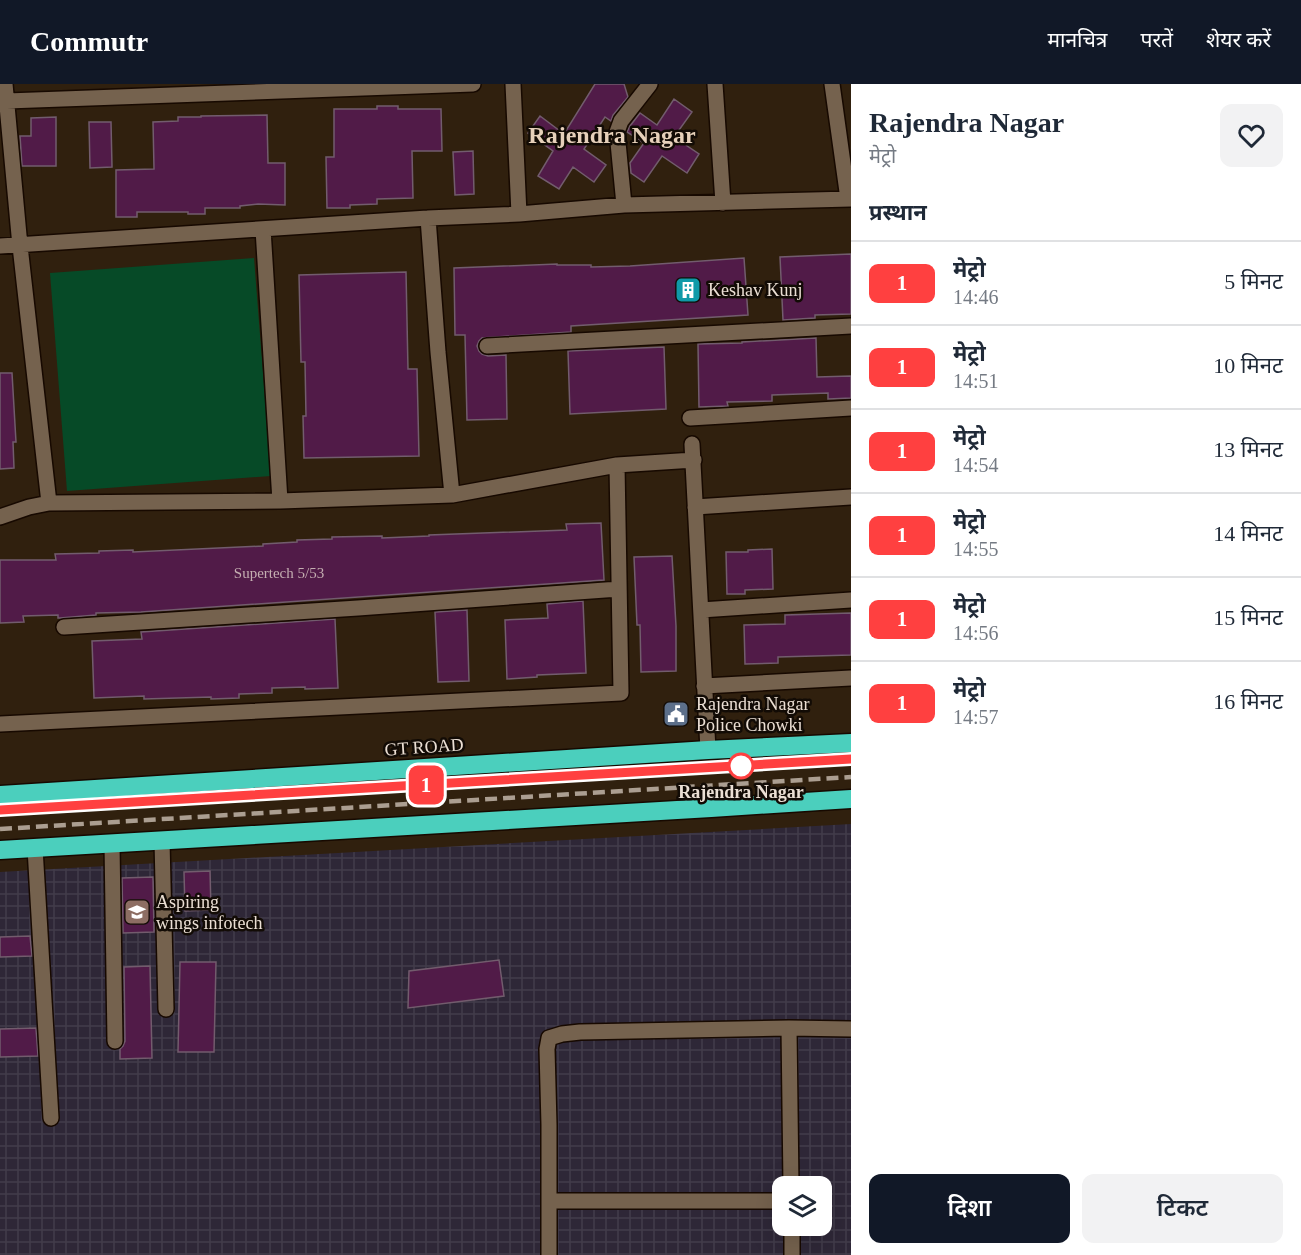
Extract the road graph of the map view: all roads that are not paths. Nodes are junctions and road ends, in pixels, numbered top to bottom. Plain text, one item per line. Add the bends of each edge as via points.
1 (5, 84) edge
2 (472, 84) edge
3 (513, 84) edge
4 (650, 84) edge
5 (715, 84) edge
6 (832, 84) edge
7 (6, 101) junction
8 (849, 199) edge
9 (723, 203) junction
10 (624, 204) junction
11 (519, 214) junction
12 (428, 218) junction
13 (263, 229) junction
14 (0, 246) edge
15 (20, 246) junction
16 (851, 326) edge
17 (487, 346) dead end
18 (851, 408) edge
19 (690, 418) dead end
20 (617, 465) junction
21 (452, 495) junction
22 (851, 497) edge
23 (280, 501) junction
24 (49, 503) junction
25 (695, 507) junction
26 (0, 517) edge
27 (619, 589) junction
28 (851, 600) edge
29 (701, 610) junction
30 (64, 627) dead end
31 (851, 678) edge
32 (704, 687) junction
33 (0, 724) edge
34 (851, 743) edge
35 (708, 750) junction
36 (0, 795) edge
37 (851, 799) edge
38 (162, 841) junction
39 (112, 844) junction
40 (35, 848) junction
41 (0, 850) edge
42 (166, 1009) dead end
43 (789, 1028) junction
44 (851, 1029) edge
45 (115, 1041) dead end
46 (51, 1118) dead end
47 (791, 1176) edge
48 (549, 1201) junction
49 (772, 1201) edge
50 (792, 1236) edge
51 (549, 1255) edge
52 (792, 1255) edge

1 - 7 street
2 - 7 street
3 - 11 street
4 - 10 street via 617,132
5 - 9 street
6 - 8 street
7 - 15 street
8 - 9 street
9 - 10 street
10 - 11 street
11 - 12 street
12 - 13 street
12 - 21 street
13 - 15 street
13 - 23 street
14 - 15 street
15 - 24 street
16 - 17 street
18 - 19 street
20 - 21 street
20 - 25 street via 693,452
20 - 27 street
21 - 23 street
22 - 25 street
23 - 24 street
24 - 26 street
25 - 29 street
27 - 30 street
27 - 33 street via 621,693
28 - 29 street
29 - 32 street
31 - 32 street
32 - 35 street
34 - 35 highway, GT ROAD
35 - 36 highway, GT ROAD
37 - 38 highway
38 - 39 highway
38 - 42 street
39 - 40 highway
39 - 45 street
40 - 41 highway
40 - 46 street
43 - 44 street
43 - 47 street
43 - 48 street via 580,1032 549,1038
48 - 49 street
48 - 51 street
50 - 52 street

